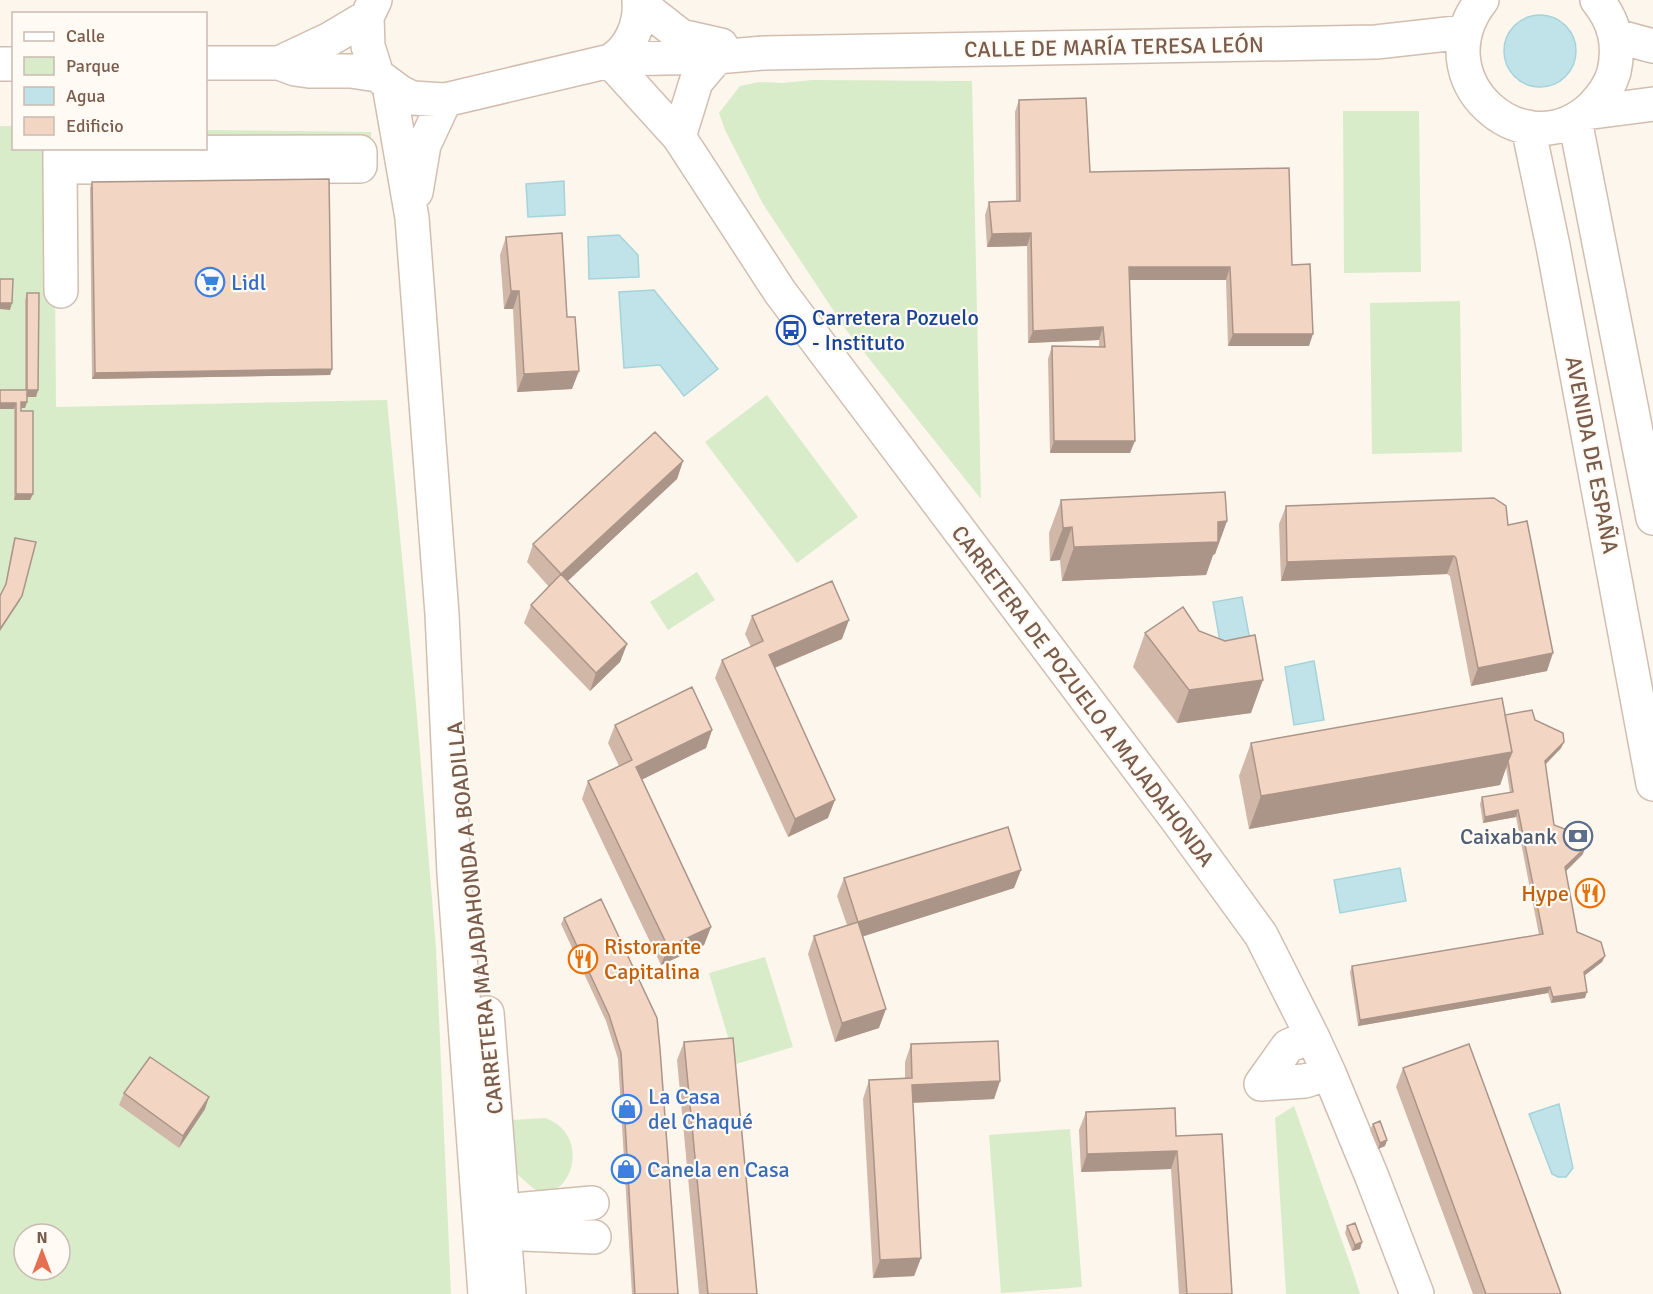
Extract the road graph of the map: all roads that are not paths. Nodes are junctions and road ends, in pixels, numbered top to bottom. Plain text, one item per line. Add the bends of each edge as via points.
1 (1482, 0) edge
2 (1597, 0) edge
3 (639, 2) edge
4 (371, 8) edge
5 (1465, 32) junction
6 (1616, 36) junction
7 (1653, 46) edge
8 (764, 53) junction
9 (717, 57) junction
10 (613, 60) junction
11 (207, 63) edge
12 (279, 63) junction
13 (383, 80) junction
14 (445, 100) junction
15 (1653, 104) edge
16 (1580, 116) junction
17 (1528, 127) junction
18 (679, 137) junction
19 (62, 155) edge
20 (412, 218) junction
21 (61, 291) dead end
22 (1653, 518) edge
23 (442, 614) junction
24 (1653, 784) edge
25 (454, 874) junction
26 (1312, 1036) junction
27 (1329, 1073) junction
28 (592, 1203) dead end
29 (505, 1222) junction
30 (594, 1238) dead end
31 (485, 1294) edge
32 (495, 1294) edge
33 (509, 1294) edge
34 (1417, 1294) edge

1 - 5 street
2 - 6 street via 1608,13
3 - 8 street, CALLE DE MARÍA TERESA LEÓN via 681,36
3 - 10 street via 629,45
4 - 12 street via 330,39
4 - 13 street via 368,46
5 - 8 street, CALLE DE MARÍA TERESA LEÓN via 1376,42
5 - 17 street via 1462,53 1475,93 1489,109
6 - 7 street
6 - 16 street via 1617,58 1612,79 1601,98
8 - 9 street, CALLE DE MARÍA TERESA LEÓN
9 - 10 street, CALLE DE MARÍA TERESA LEÓN
9 - 18 street via 696,82
10 - 14 street
10 - 18 street, CARRETERA DE POZUELO A MAJADAHONDA
11 - 12 street
12 - 13 street via 309,71 351,71
13 - 14 street via 412,98
13 - 20 street, CARRETERA MAJADAHONDA A BOADILLA
14 - 20 street, CARRETERA MAJADAHONDA A BOADILLA via 424,145
15 - 16 street
16 - 17 street via 1553,127
16 - 22 street
17 - 24 street, AVENIDA DE ESPAÑA
18 - 26 street, CARRETERA DE POZUELO A MAJADAHONDA via 780,292 1261,935
19 - 19 street via 360,166 360,152
19 - 21 street
20 - 23 street, CARRETERA MAJADAHONDA A BOADILLA
23 - 25 street, CARRETERA MAJADAHONDA A BOADILLA
23 - 29 street, CARRETERA MAJADAHONDA A BOADILLA via 479,926
25 - 29 street, CARRETERA MAJADAHONDA A BOADILLA via 470,960 489,1199
25 - 31 street, CARRETERA MAJADAHONDA A BOADILLA
26 - 27 street, CARRETERA DE POZUELO A MAJADAHONDA
26 - 27 street via 1288,1046 1262,1084 1305,1081
27 - 34 street, CARRETERA DE POZUELO A MAJADAHONDA
28 - 29 street via 515,1210
29 - 30 street via 524,1234
29 - 32 street, CARRETERA MAJADAHONDA A BOADILLA via 493,1245
29 - 33 street, CARRETERA MAJADAHONDA A BOADILLA

